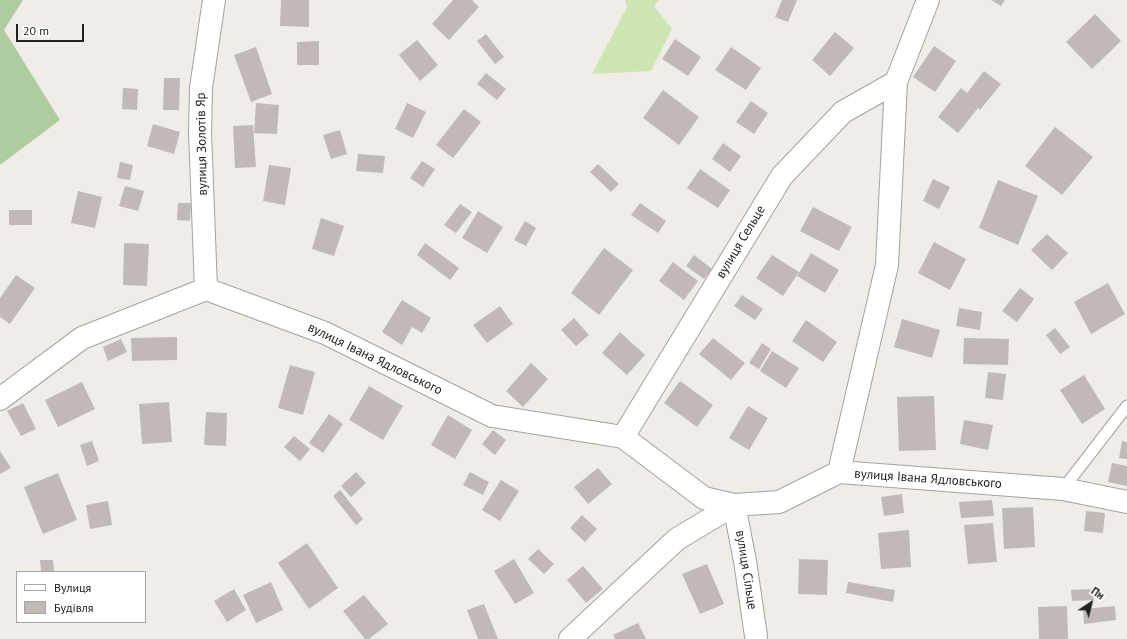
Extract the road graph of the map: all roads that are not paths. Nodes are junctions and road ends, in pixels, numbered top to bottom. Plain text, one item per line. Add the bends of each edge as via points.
1 (214, 0) edge
2 (928, 0) edge
3 (896, 82) junction
4 (206, 288) junction
5 (0, 399) edge
6 (1127, 406) edge
7 (623, 437) junction
8 (839, 472) junction
9 (1063, 489) junction
10 (1127, 502) edge
11 (734, 505) junction
12 (756, 636) dead end
13 (570, 639) edge

1 - 4 street, вулиця Золотів Яр via 201,88 200,132
2 - 3 street
3 - 7 street, вулиця Сельце via 843,112 782,176
3 - 8 street via 887,265
4 - 5 street via 82,338
4 - 7 street, вулиця Івана Ядловського via 325,333 492,416
6 - 9 lane
7 - 11 street, вулиця Івана Ядловського via 704,498
8 - 9 street, вулиця Івана Ядловського
8 - 11 street, вулиця Івана Ядловського via 778,502
9 - 10 street, вулиця Івана Ядловського
11 - 12 street, вулиця Сільце
11 - 13 street, вулиця Івана Ядловського via 677,539

